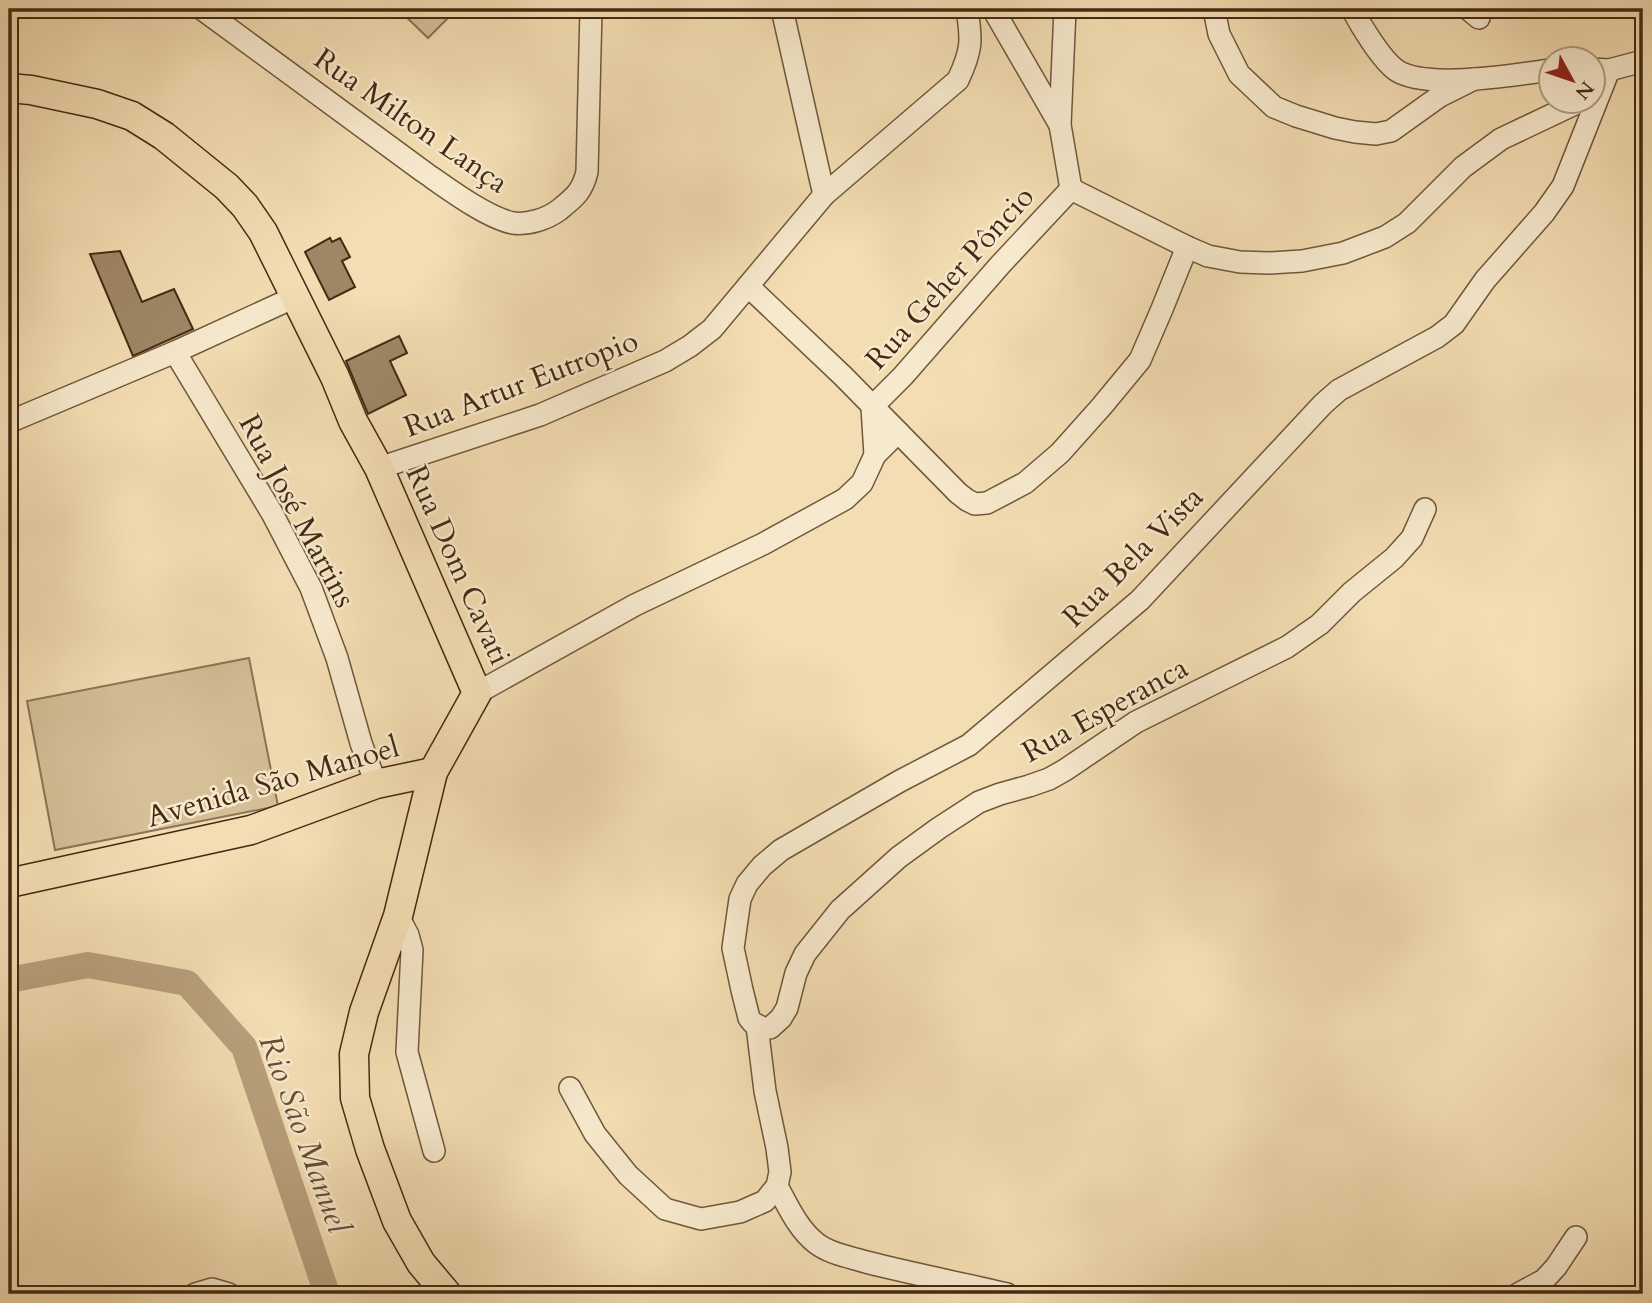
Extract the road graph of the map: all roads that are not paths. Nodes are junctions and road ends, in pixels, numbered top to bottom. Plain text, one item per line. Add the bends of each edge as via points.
1 (202, 9) edge
2 (581, 9) edge
3 (591, 9) edge
4 (782, 9) edge
5 (967, 9) edge
6 (993, 9) edge
7 (1065, 9) edge
8 (1214, 9) edge
9 (1352, 9) edge
10 (590, 33) junction
11 (1643, 61) edge
12 (1606, 69) edge
13 (1536, 72) edge
14 (1474, 79) junction
15 (9, 88) edge
16 (1549, 116) edge
17 (1589, 116) edge
18 (1060, 125) junction
19 (1071, 189) junction
20 (824, 195) junction
21 (1187, 247) junction
22 (748, 286) junction
23 (295, 297) junction
24 (175, 352) junction
25 (872, 407) junction
26 (9, 422) edge
27 (898, 432) junction
28 (875, 455) junction
29 (379, 468) junction
30 (1425, 509) dead end
31 (477, 693) junction
32 (433, 772) junction
33 (376, 784) junction
34 (9, 883) edge
35 (398, 916) junction
36 (763, 1027) junction
37 (570, 1088) dead end
38 (434, 1151) dead end
39 (777, 1186) junction
40 (1576, 1237) dead end
41 (195, 1294) edge
42 (229, 1294) edge
43 (447, 1294) edge
44 (1007, 1294) edge
45 (1518, 1294) edge

1 - 10 street, Rua Milton Lança via 424,172 470,202 516,223 534,222 555,213 583,187
2 - 10 street
3 - 10 street, Rua Milton Lança
4 - 20 street
5 - 20 street, Rua Artur Eutropio via 972,35 958,80
6 - 18 street
7 - 18 street
8 - 14 street via 1219,34 1238,74 1274,107 1335,128 1376,134 1391,131 1440,96
9 - 14 street via 1398,71 1409,77
11 - 12 street
13 - 14 street
15 - 23 main road, Rua Dom Cavati via 97,104 132,116 164,136 245,206
16 - 21 street via 1502,139 1463,167 1408,223 1343,253 1302,261 1240,262
17 - 36 street, Rua Bela Vista via 1563,187 1454,324 1339,390 1140,600 969,746 900,781 781,850 762,866 740,899 733,948 750,1018
18 - 19 street
19 - 21 street
19 - 25 street, Rua Geher Pôncio
20 - 22 street, Rua Artur Eutropio
21 - 27 street via 1140,360 1060,453 1025,483 987,503 975,504 958,493
22 - 25 street
22 - 29 street, Rua Artur Eutropio via 712,329 666,360 540,415
23 - 24 street
23 - 29 main road, Rua Dom Cavati
24 - 26 street
24 - 33 street, Rua José Martins via 272,513 311,588
25 - 27 street
25 - 28 street
27 - 28 street
28 - 31 street via 862,483 828,510 635,605
29 - 31 main road, Rua Dom Cavati
30 - 36 street, Rua Esperanca via 1412,538 1394,558 1287,647 1136,722 1049,779 979,802 899,857 840,910 805,954 781,1018 775,1025
31 - 32 main road, Rua Dom Cavati
32 - 33 main road, Avenida São Manoel
32 - 35 main road, Rua Dom Cavati
33 - 34 main road, Avenida São Manoel via 251,830
35 - 38 street via 412,950 407,1052
35 - 43 main road, Rua Dom Cavati via 354,1054 355,1098 397,1221 421,1263
36 - 39 street, Rua Bela Vista via 765,1091 778,1148
37 - 39 street via 611,1155 665,1209 701,1219 740,1212 765,1201
39 - 44 street via 791,1213 819,1246 897,1270
40 - 45 street via 1545,1280
41 - 42 street via 212,1289

